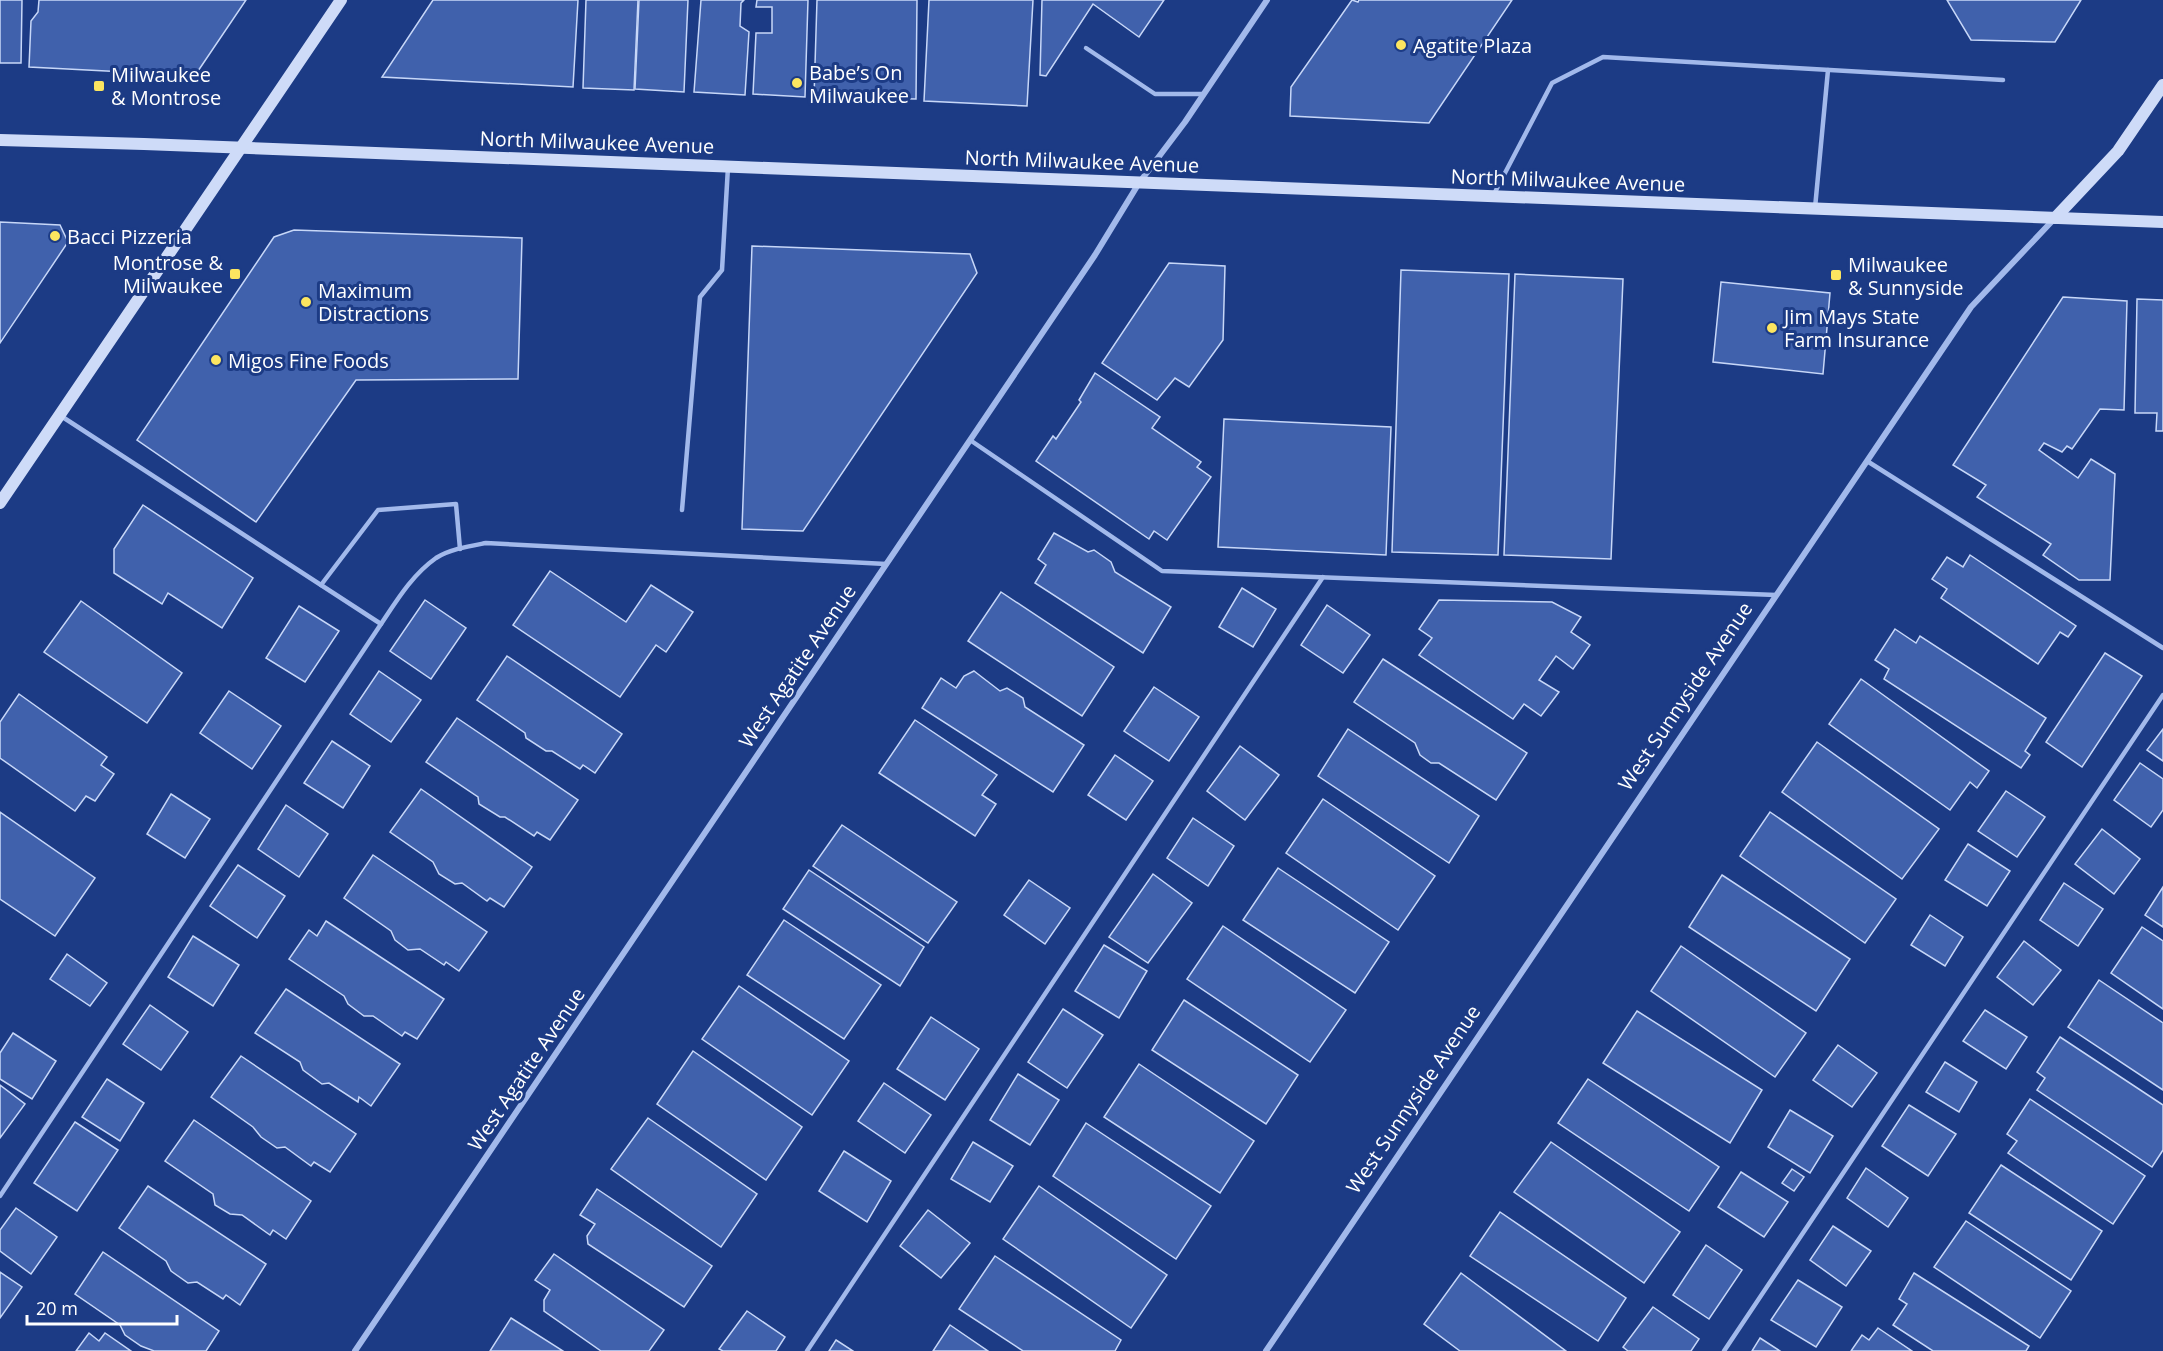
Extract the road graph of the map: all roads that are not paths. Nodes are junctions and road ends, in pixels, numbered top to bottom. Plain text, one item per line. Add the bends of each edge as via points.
1 (341, 0) edge
2 (1267, 0) edge
3 (1086, 48) dead end
4 (1828, 70) junction
5 (2003, 80) dead end
6 (2163, 85) edge
7 (1203, 94) junction
8 (0, 140) edge
9 (240, 148) junction
10 (728, 167) junction
11 (1139, 183) junction
12 (1492, 196) junction
13 (1815, 209) junction
14 (2055, 218) junction
15 (2163, 222) edge
16 (59, 415) junction
17 (970, 440) junction
18 (1867, 462) junction
19 (0, 503) edge
20 (682, 510) dead end
21 (460, 549) junction
22 (886, 564) junction
23 (1323, 577) junction
24 (321, 585) junction
25 (1776, 595) junction
26 (381, 624) junction
27 (2163, 648) edge
28 (2163, 695) edge
29 (0, 1196) edge
30 (356, 1351) edge
31 (807, 1351) edge
32 (1266, 1351) edge
33 (1724, 1351) edge

1 - 9 main road
2 - 7 street, West Agatite Avenue
3 - 7 lane via 1155,94
4 - 5 lane
4 - 12 lane via 1603,57 1552,83
4 - 13 lane
6 - 14 main road, West Sunnyside Avenue via 2118,151
7 - 11 street, West Agatite Avenue
8 - 9 main road, North Milwaukee Avenue
9 - 10 main road, North Milwaukee Avenue
9 - 16 main road
10 - 11 main road, North Milwaukee Avenue
10 - 20 lane via 722,270 700,297
11 - 12 main road, North Milwaukee Avenue
11 - 17 street, West Agatite Avenue
12 - 13 main road, North Milwaukee Avenue
13 - 14 main road, North Milwaukee Avenue
14 - 15 main road, North Milwaukee Avenue
14 - 18 street, West Sunnyside Avenue via 1971,307
16 - 19 main road
16 - 24 lane
17 - 22 street, West Agatite Avenue
17 - 23 lane via 1162,571
18 - 25 street, West Sunnyside Avenue
18 - 27 lane
21 - 22 lane via 486,543
21 - 24 lane via 456,504 378,510
21 - 26 lane via 437,557 413,577
22 - 30 street, West Agatite Avenue
23 - 25 lane
23 - 31 lane
24 - 26 lane
25 - 32 street, West Sunnyside Avenue
26 - 29 lane
28 - 33 lane

